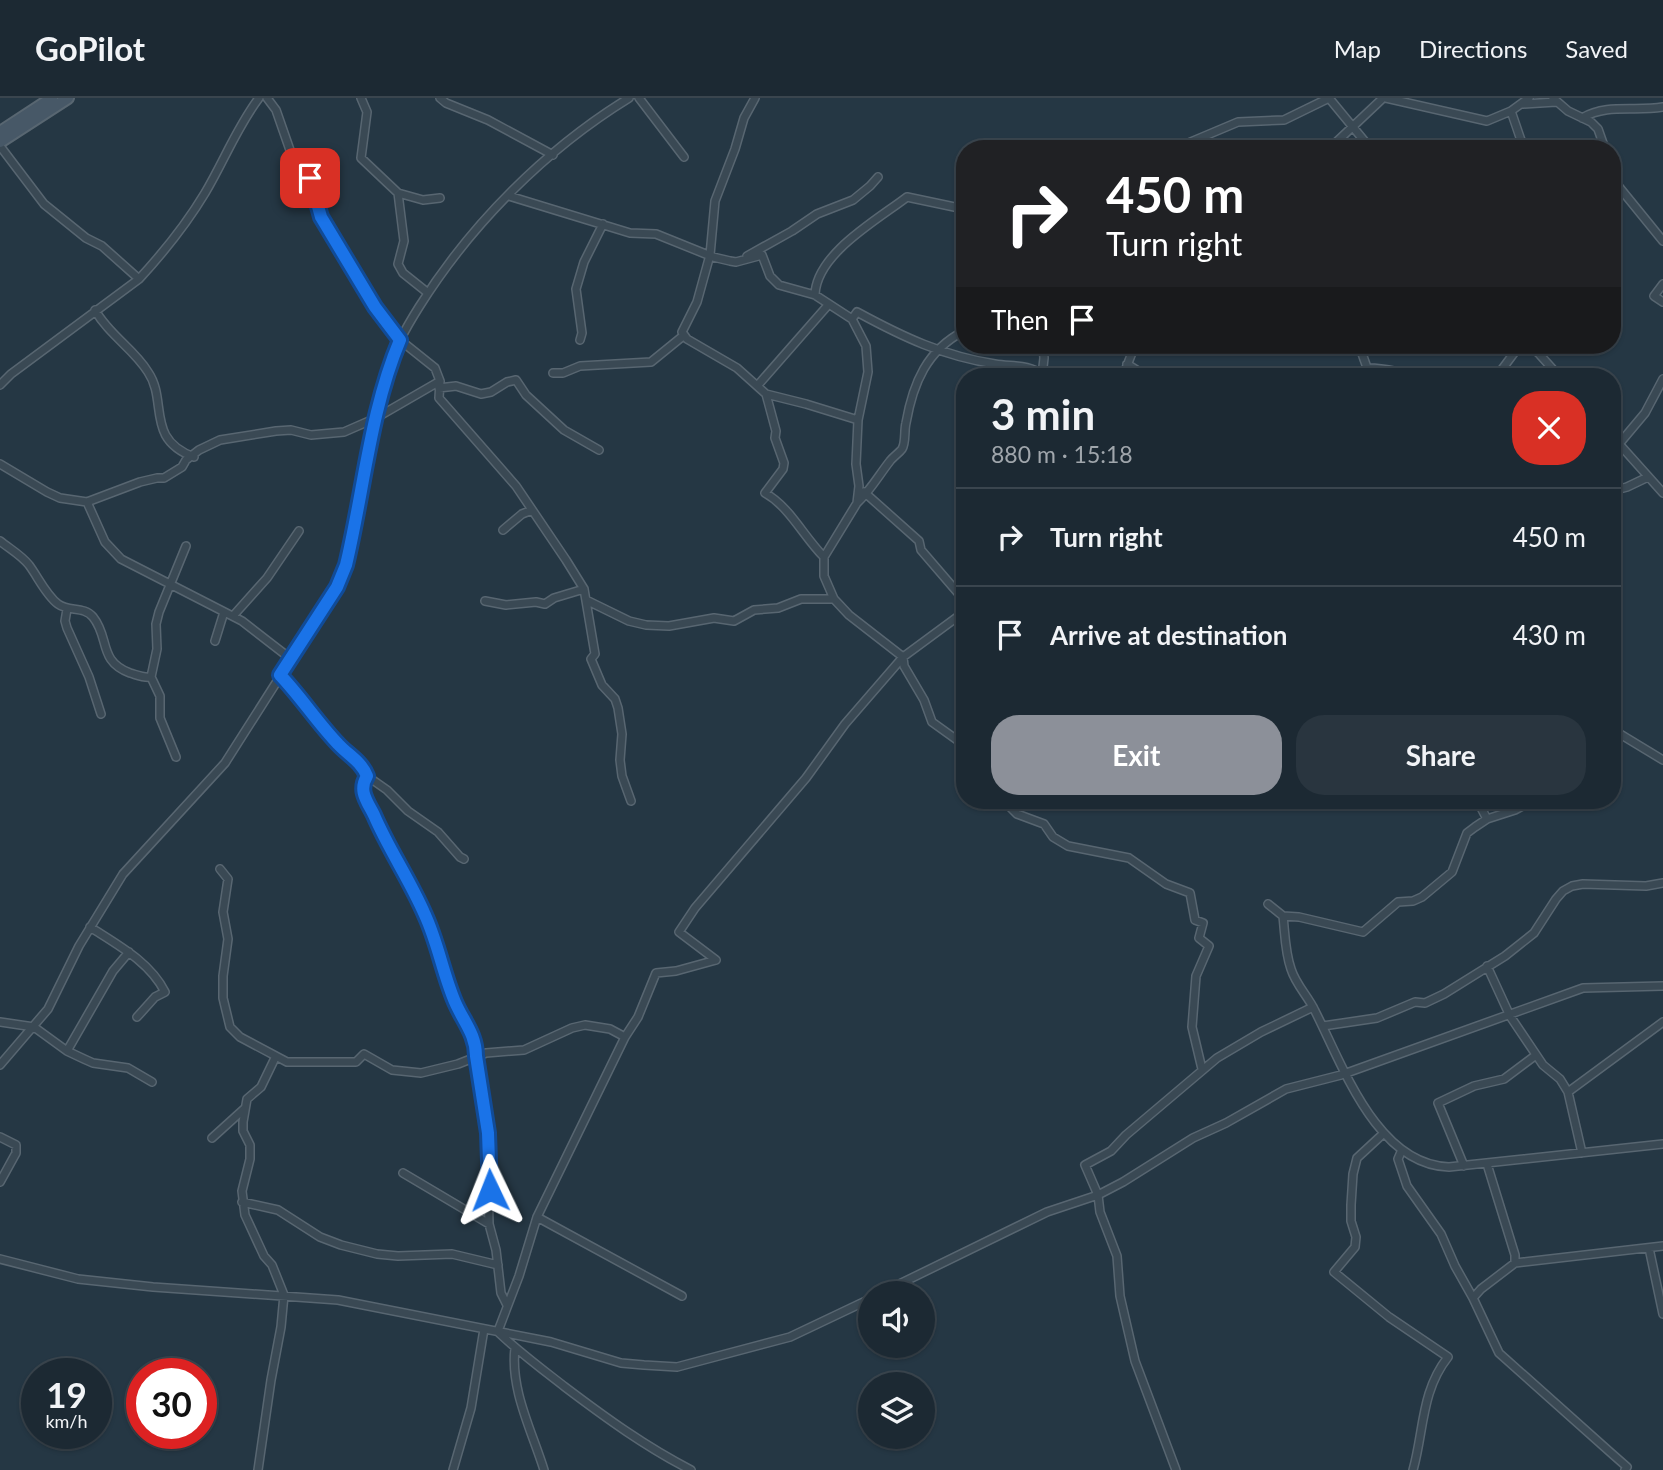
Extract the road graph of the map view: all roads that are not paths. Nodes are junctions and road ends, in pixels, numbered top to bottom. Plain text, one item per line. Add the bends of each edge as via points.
1 (52, 98) edge
2 (68, 98) edge
3 (267, 98) edge
4 (361, 98) edge
5 (440, 98) edge
6 (629, 98) edge
7 (639, 98) edge
8 (755, 98) edge
9 (1329, 98) edge
10 (1384, 98) edge
11 (1634, 98) edge
12 (256, 99) edge
13 (1555, 100) edge
14 (1526, 101) edge
15 (1637, 107) junction
16 (1663, 107) edge
17 (1511, 111) junction
18 (1582, 118) junction
19 (1352, 125) junction
20 (0, 132) edge
21 (1195, 140) edge
22 (1338, 140) edge
23 (1364, 140) edge
24 (1521, 140) edge
25 (1602, 140) edge
26 (0, 144) edge
27 (553, 155) junction
28 (684, 157) dead end
29 (878, 177) dead end
30 (1621, 189) edge
31 (398, 192) junction
32 (509, 196) junction
33 (440, 198) dead end
34 (956, 207) edge
35 (603, 224) junction
36 (1663, 241) edge
37 (710, 256) junction
38 (744, 259) junction
39 (139, 279) junction
40 (1663, 284) edge
41 (428, 293) junction
42 (815, 295) junction
43 (1663, 302) edge
44 (829, 304) junction
45 (95, 310) junction
46 (852, 319) junction
47 (956, 335) edge
48 (683, 336) junction
49 (400, 340) junction
50 (580, 340) dead end
51 (938, 351) junction
52 (1131, 354) edge
53 (1539, 354) edge
54 (1126, 364) junction
55 (1033, 368) edge
56 (1125, 368) edge
57 (1133, 368) edge
58 (1552, 368) edge
59 (553, 373) dead end
60 (11, 374) junction
61 (0, 375) edge
62 (1663, 379) edge
63 (0, 385) edge
64 (440, 385) junction
65 (758, 385) junction
66 (766, 394) junction
67 (376, 418) junction
68 (858, 420) junction
69 (1621, 442) edge
70 (1621, 446) edge
71 (599, 450) dead end
72 (194, 457) junction
73 (0, 464) edge
74 (1648, 477) junction
75 (859, 486) junction
76 (1621, 489) edge
77 (1662, 491) edge
78 (866, 495) junction
79 (87, 502) junction
80 (857, 503) junction
81 (532, 510) junction
82 (503, 530) dead end
83 (299, 531) dead end
84 (0, 541) edge
85 (186, 545) dead end
86 (824, 556) junction
87 (169, 585) junction
88 (584, 589) junction
89 (956, 591) edge
90 (834, 599) junction
91 (586, 600) junction
92 (485, 601) dead end
93 (67, 609) junction
94 (224, 612) junction
95 (233, 616) junction
96 (956, 617) edge
97 (215, 641) dead end
98 (903, 657) junction
99 (291, 659) junction
100 (280, 675) junction
101 (151, 677) junction
102 (101, 715) dead end
103 (1621, 735) edge
104 (956, 739) edge
105 (176, 757) dead end
106 (1663, 760) edge
107 (367, 776) junction
108 (631, 801) dead end
109 (1012, 809) edge
110 (1481, 809) edge
111 (1517, 809) edge
112 (1487, 819) junction
113 (464, 859) dead end
114 (220, 869) dead end
115 (1663, 883) edge
116 (1268, 904) dead end
117 (1283, 916) junction
118 (90, 927) junction
119 (129, 952) junction
120 (1487, 966) junction
121 (1663, 986) edge
122 (1313, 1007) junction
123 (1510, 1016) junction
124 (137, 1017) dead end
125 (0, 1022) edge
126 (1663, 1022) edge
127 (34, 1027) junction
128 (1323, 1027) junction
129 (625, 1037) junction
130 (67, 1051) junction
131 (1536, 1055) junction
132 (476, 1056) junction
133 (275, 1058) junction
134 (0, 1065) edge
135 (1202, 1069) junction
136 (1344, 1074) junction
137 (152, 1082) dead end
138 (1568, 1092) junction
139 (244, 1109) junction
140 (1384, 1133) junction
141 (0, 1137) edge
142 (212, 1138) dead end
143 (1663, 1144) edge
144 (1401, 1152) junction
145 (1582, 1153) junction
146 (1487, 1164) junction
147 (1464, 1166) junction
148 (403, 1173) dead end
149 (0, 1182) edge
150 (1098, 1195) junction
151 (242, 1202) junction
152 (537, 1217) junction
153 (489, 1224) junction
154 (1663, 1246) edge
155 (1649, 1248) junction
156 (0, 1259) edge
157 (1515, 1264) junction
158 (498, 1265) junction
159 (906, 1281) edge
160 (284, 1295) junction
161 (682, 1296) dead end
162 (1474, 1298) junction
163 (507, 1305) junction
164 (858, 1305) edge
165 (1663, 1314) edge
166 (484, 1329) junction
167 (498, 1331) junction
168 (515, 1348) junction
169 (541, 1468) edge
170 (258, 1470) edge
171 (453, 1470) edge
172 (691, 1470) edge
173 (1176, 1470) edge
174 (1413, 1470) edge
175 (1625, 1470) edge

1 - 20 street
2 - 26 street
3 - 49 street via 276,110 290,153 310,178 321,217
4 - 31 street via 367,112 361,158
5 - 27 street
6 - 27 street
7 - 28 street
8 - 37 street via 715,201
9 - 19 street
9 - 21 street via 1284,120 1238,122
10 - 17 street via 1487,121
10 - 19 street
11 - 15 street
12 - 39 street via 206,192
13 - 14 street
13 - 18 street
14 - 17 street
15 - 16 street
15 - 18 street via 1606,109
17 - 24 street
18 - 25 street via 1591,121
19 - 22 street
19 - 23 street
26 - 39 street via 44,204
27 - 32 street
29 - 38 street via 853,200 814,216
30 - 36 street
31 - 33 street via 422,200
31 - 41 street via 404,241 398,264
32 - 35 street
32 - 41 street via 473,233
34 - 42 street via 907,197 825,264
35 - 37 street via 630,233 656,234
35 - 50 street via 576,289
37 - 38 street via 736,262
37 - 48 street
38 - 42 street via 762,255 779,285
39 - 45 street
40 - 43 street via 1654,296
41 - 49 street
42 - 44 street
44 - 46 street
44 - 65 street
45 - 60 street
45 - 72 street via 153,379 159,420 169,439 179,451
46 - 51 street via 857,312
46 - 68 street via 868,359
47 - 51 street
48 - 59 street via 651,362 580,366
48 - 65 street
49 - 64 street via 435,368
49 - 67 street
51 - 55 street
51 - 78 street via 911,393 903,448
52 - 54 street
53 - 58 street
54 - 56 street
54 - 57 street
60 - 61 street
60 - 63 street
62 - 69 street via 1646,413
64 - 67 street
64 - 71 street via 481,394 516,380 564,430
64 - 81 street via 439,398
65 - 66 street
66 - 68 street
66 - 86 street via 784,463 765,493 786,509
67 - 72 street via 328,435 276,430 220,440
67 - 99 street via 346,565
68 - 75 street
70 - 74 street
72 - 79 street via 164,478
73 - 79 street via 60,498
74 - 76 street
74 - 77 street
75 - 78 street
75 - 80 street
78 - 80 street
78 - 89 street via 919,541 921,550
79 - 87 street via 115,554
80 - 86 street
81 - 82 street
81 - 88 street
83 - 95 street via 267,578
84 - 93 street via 20,555 58,604
85 - 87 street
86 - 90 street via 824,576
87 - 94 street
87 - 101 street via 156,624
88 - 91 street
88 - 92 street via 545,604
90 - 91 street via 801,599 778,608 754,610 734,621 714,618 669,626 629,621
90 - 98 street
91 - 108 street via 591,659 618,708 622,776
93 - 101 street via 92,615 115,666
93 - 102 street via 67,628
94 - 95 street
94 - 97 street
95 - 99 street
96 - 98 street
98 - 104 street via 932,722
98 - 129 street via 680,932 716,960 656,973
99 - 100 street
100 - 107 street
100 - 118 street via 225,763 123,874
101 - 105 street via 160,696 160,718
103 - 106 street
107 - 113 street via 438,832
107 - 132 street via 365,801 426,916 455,1002 476,1043
109 - 135 street via 1044,824 1053,837 1068,846 1129,858 1166,884 1190,893 1195,920 1203,923 1199,938 1209,946 1196,976 1192,1027
110 - 112 street
111 - 112 street
112 - 117 street via 1467,833 1452,872 1422,897 1398,902 1363,932
114 - 133 street via 228,879 223,912 228,939 223,998 230,1027
115 - 120 street via 1572,886 1556,899 1534,933
116 - 117 street
117 - 122 street via 1290,966
118 - 119 street
118 - 127 street
119 - 124 street via 156,974 165,992
119 - 130 street
120 - 123 street
120 - 128 street via 1425,1003 1415,1002 1377,1018
121 - 123 street via 1583,988
122 - 128 street
122 - 135 street via 1261,1032
123 - 131 street
123 - 136 street
125 - 127 street
126 - 138 street
127 - 130 street
127 - 134 street
128 - 136 street
129 - 132 street via 585,1025 524,1050
129 - 152 street
130 - 137 street via 93,1063 128,1068
131 - 138 street
131 - 147 street via 1504,1079 1474,1086 1438,1103
132 - 133 street via 421,1073 392,1070 364,1054 356,1062 340,1063
132 - 153 street via 488,1133
133 - 139 street
135 - 150 street via 1111,1152 1084,1165
136 - 140 street
136 - 150 street via 1286,1089
138 - 145 street
139 - 142 street
139 - 151 street via 243,1131 250,1144 250,1159
140 - 144 street
140 - 174 street via 1357,1158 1351,1205 1354,1247 1334,1272 1448,1357 1431,1385
141 - 149 street via 16,1145
143 - 145 street
144 - 147 street via 1434,1167
144 - 162 street via 1398,1159 1407,1186 1441,1234
145 - 146 street
146 - 147 street
146 - 157 street
148 - 153 street
150 - 159 street via 1047,1212
150 - 173 street via 1117,1256 1120,1296 1135,1361
151 - 158 street via 278,1210 320,1237 377,1254 452,1254
151 - 160 street
152 - 161 street
152 - 163 street
153 - 158 street
154 - 155 street
155 - 157 street
155 - 165 street
156 - 160 street via 78,1279
157 - 162 street
158 - 163 street
160 - 166 street via 338,1300
160 - 170 street
162 - 175 street via 1499,1353 1627,1467
163 - 167 street
164 - 167 street via 790,1337 677,1367 621,1363
166 - 167 street
166 - 171 street via 471,1408
167 - 168 street
168 - 169 street via 520,1405
168 - 172 street via 642,1443

